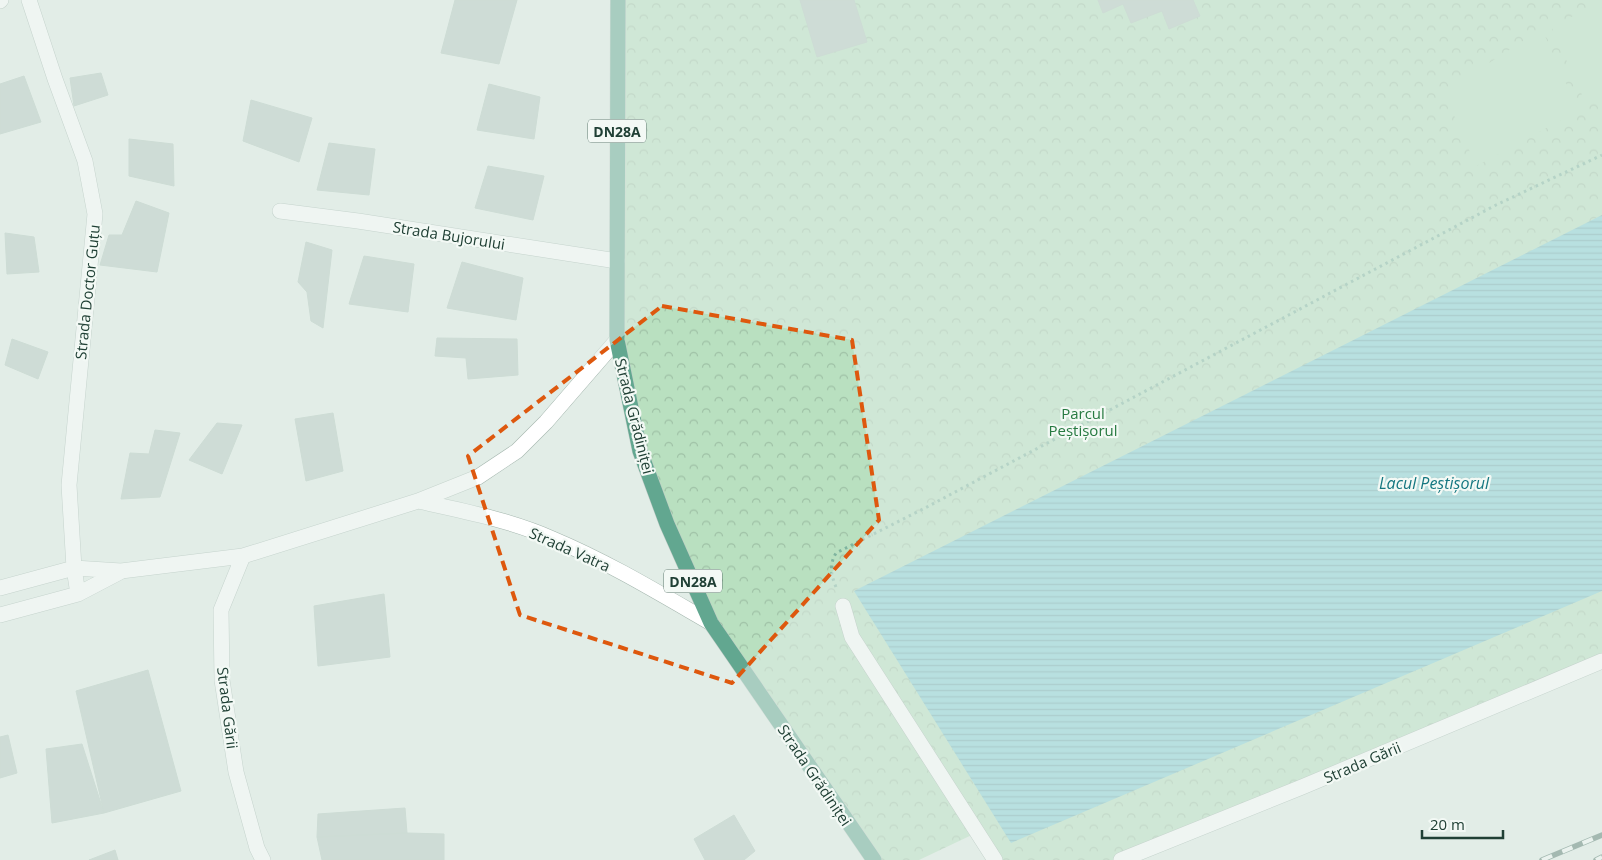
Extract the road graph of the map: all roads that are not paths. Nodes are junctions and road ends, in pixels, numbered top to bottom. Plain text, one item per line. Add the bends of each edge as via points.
1 (29, 0) edge
2 (618, 0) edge
3 (280, 211) dead end
4 (617, 261) junction
5 (617, 340) junction
6 (418, 501) junction
7 (243, 556) junction
8 (74, 568) junction
9 (121, 571) junction
10 (0, 588) edge
11 (78, 594) junction
12 (843, 606) road end
13 (0, 614) edge
14 (711, 623) junction
15 (1602, 661) edge
16 (263, 860) edge
17 (874, 860) edge
18 (995, 860) edge
19 (1121, 860) edge

1 - 8 street, Strada Doctor Guțu via 85,161 95,214 69,486
2 - 4 main road, Strada Grădiniței / DN28A
3 - 4 street, Strada Bujorului
4 - 5 main road, Strada Grădiniței / DN28A
5 - 6 street, Strada Vatra via 517,451 478,477
5 - 14 main road, Strada Grădiniței / DN28A via 640,451 667,524
6 - 7 street, Strada Vatra
6 - 14 street, Strada Vatra via 487,516 553,538
7 - 9 street, Strada Vatra
7 - 16 street, Strada Gării via 221,610 222,680 236,772
8 - 9 street, Strada Vatra
8 - 10 street, Strada Vatra
8 - 11 street, Strada Doctor Guțu
9 - 11 street, Strada Vatra
11 - 13 street, Strada Vatra
12 - 18 street via 852,637
14 - 17 main road, Strada Grădiniței / DN28A
15 - 19 street, Strada Gării

